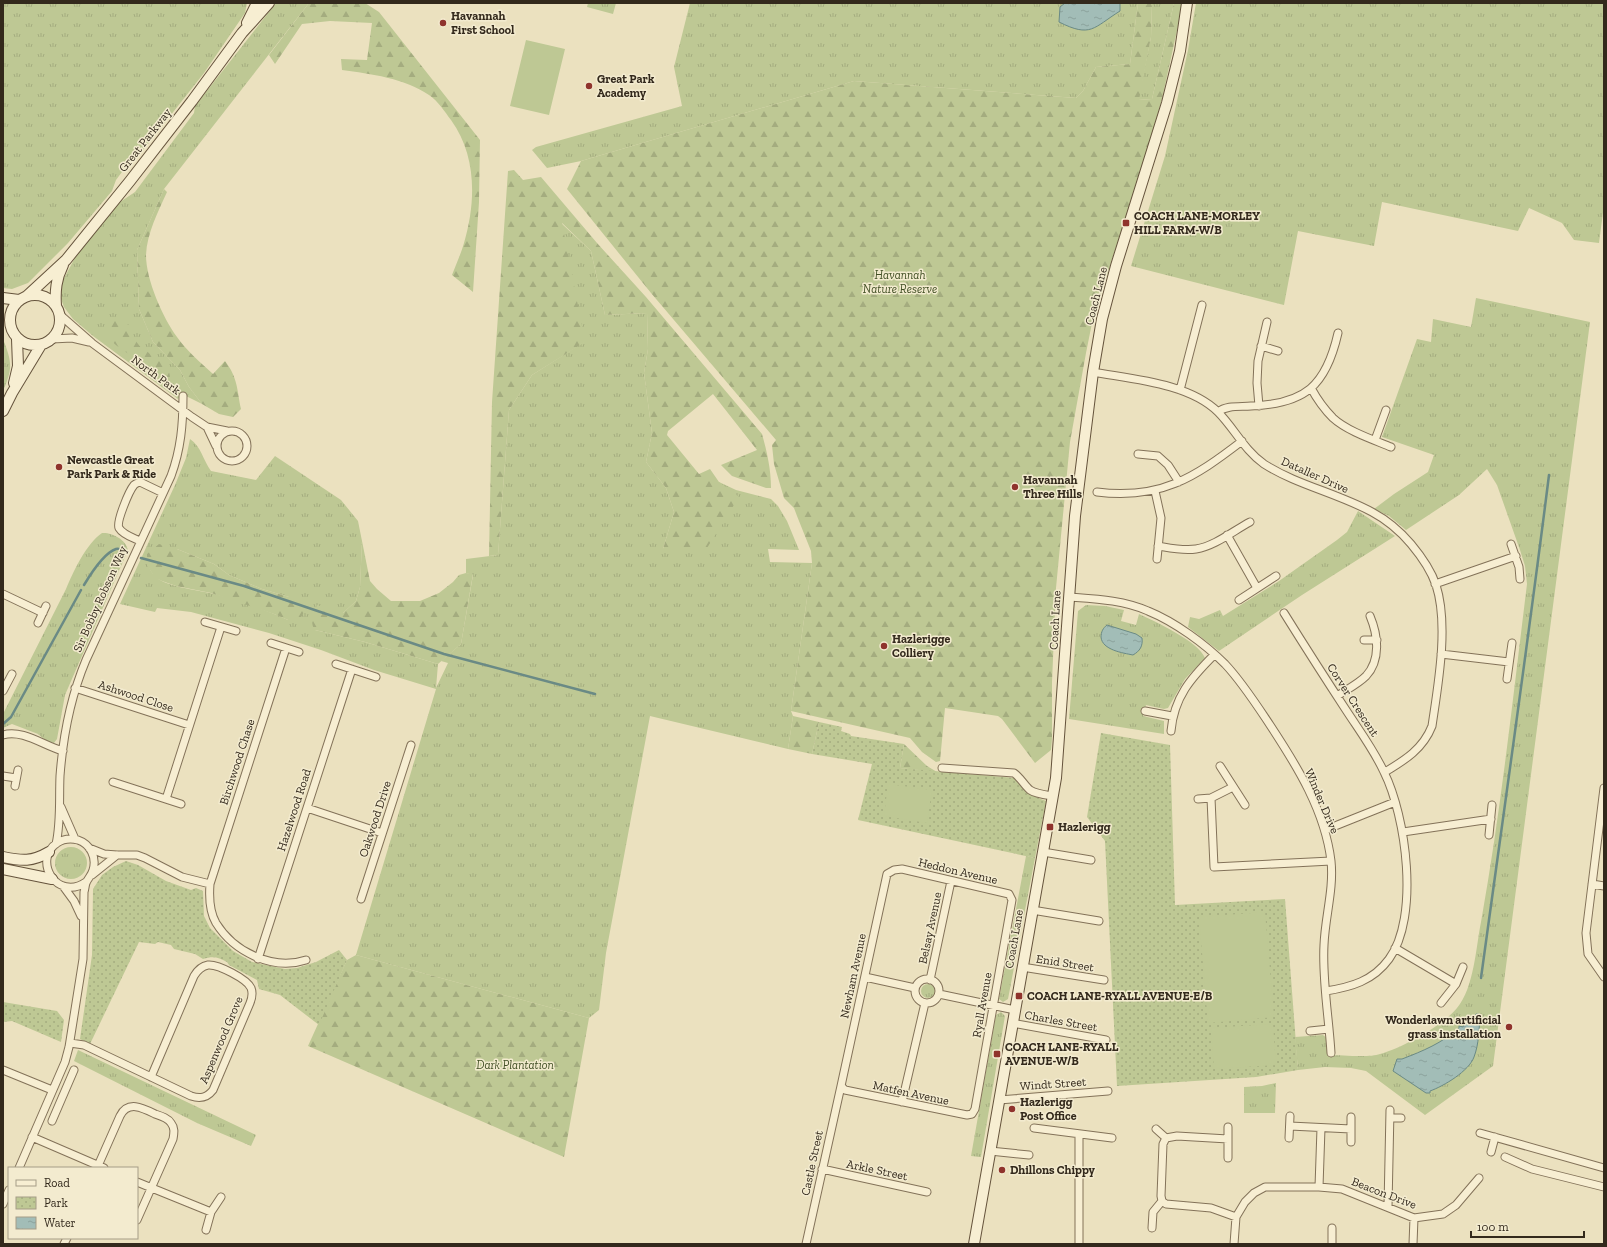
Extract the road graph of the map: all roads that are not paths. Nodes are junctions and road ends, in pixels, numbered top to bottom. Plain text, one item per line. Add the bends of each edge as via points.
1 (257, 3) edge
2 (269, 3) edge
3 (1188, 3) edge
4 (242, 33) junction
5 (66, 260) junction
6 (3, 298) edge
7 (23, 298) junction
8 (1202, 305) dead end
9 (58, 310) junction
10 (6, 318) edge
11 (1267, 322) dead end
12 (1338, 333) dead end
13 (52, 338) junction
14 (17, 339) junction
15 (92, 343) junction
16 (41, 345) junction
17 (1261, 346) junction
18 (1278, 351) dead end
19 (1093, 372) junction
20 (1311, 388) junction
21 (1180, 390) junction
22 (12, 393) junction
23 (183, 396) dead end
24 (1259, 406) junction
25 (183, 409) junction
26 (1386, 410) dead end
27 (3, 411) edge
28 (1218, 412) junction
29 (207, 427) junction
30 (227, 431) junction
31 (1376, 440) junction
32 (1242, 441) junction
33 (217, 447) junction
34 (1391, 447) dead end
35 (1138, 454) dead end
36 (1179, 482) junction
37 (1155, 491) junction
38 (1097, 492) dead end
39 (163, 493) junction
40 (1250, 522) dead end
41 (1227, 535) junction
42 (140, 541) junction
43 (1511, 544) dead end
44 (1158, 546) junction
45 (1516, 556) junction
46 (1157, 559) dead end
47 (1276, 576) dead end
48 (1520, 579) dead end
49 (1436, 584) junction
50 (1257, 588) junction
51 (3, 594) edge
52 (1068, 598) junction
53 (1239, 600) dead end
54 (1284, 613) dead end
55 (1370, 616) dead end
56 (205, 622) dead end
57 (38, 623) dead end
58 (221, 627) junction
59 (236, 631) dead end
60 (1364, 640) dead end
61 (1377, 640) junction
62 (271, 643) dead end
63 (1512, 643) dead end
64 (286, 648) junction
65 (299, 652) dead end
66 (1441, 654) junction
67 (1214, 655) junction
68 (1509, 662) junction
69 (336, 664) dead end
70 (352, 669) junction
71 (376, 676) dead end
72 (8, 678) edge
73 (1507, 679) dead end
74 (75, 688) junction
75 (3, 691) edge
76 (1337, 696) junction
77 (1145, 711) dead end
78 (1172, 716) junction
79 (190, 725) junction
80 (1171, 731) dead end
81 (3, 735) edge
82 (411, 745) dead end
83 (63, 751) junction
84 (1220, 766) dead end
85 (942, 768) dead end
86 (18, 770) dead end
87 (1385, 772) junction
88 (3, 776) edge
89 (16, 778) junction
90 (112, 782) dead end
91 (15, 786) dead end
92 (1233, 787) junction
93 (1604, 788) edge
94 (1053, 796) junction
95 (1211, 798) junction
96 (166, 799) junction
97 (1198, 799) dead end
98 (1395, 802) junction
99 (181, 804) dead end
100 (60, 805) junction
101 (1245, 805) dead end
102 (1492, 805) dead end
103 (307, 808) junction
104 (1490, 819) junction
105 (1602, 826) edge
106 (1325, 830) junction
107 (1403, 832) junction
108 (382, 833) junction
109 (1489, 835) dead end
110 (75, 839) junction
111 (53, 848) junction
112 (89, 848) junction
113 (1043, 852) junction
114 (117, 855) junction
115 (3, 857) edge
116 (1092, 860) dead end
117 (1331, 861) junction
118 (3, 869) edge
119 (894, 870) joint
120 (92, 875) junction
121 (52, 879) junction
122 (951, 881) junction
123 (86, 882) junction
124 (210, 884) junction
125 (1592, 884) junction
126 (64, 886) junction
127 (1604, 886) edge
128 (361, 899) dead end
129 (1012, 900) joint
130 (1032, 910) junction
131 (83, 920) junction
132 (1099, 921) dead end
133 (1396, 948) junction
134 (258, 958) junction
135 (306, 960) dead end
136 (1022, 967) junction
137 (1463, 967) dead end
138 (865, 977) junction
139 (1604, 977) edge
140 (930, 980) junction
141 (1104, 980) dead end
142 (1456, 984) junction
143 (915, 988) junction
144 (1326, 991) junction
145 (939, 994) junction
146 (925, 1003) junction
147 (1441, 1003) dead end
148 (993, 1006) junction
149 (1015, 1010) junction
150 (1012, 1023) junction
151 (1329, 1030) junction
152 (1310, 1031) dead end
153 (1106, 1040) dead end
154 (70, 1043) junction
155 (1331, 1053) dead end
156 (3, 1070) edge
157 (74, 1070) dead end
158 (60, 1072) junction
159 (71, 1077) junction
160 (151, 1077) junction
161 (843, 1088) junction
162 (52, 1090) junction
163 (1108, 1091) dead end
164 (999, 1100) junction
165 (902, 1102) junction
166 (44, 1109) junction
167 (1390, 1110) dead end
168 (55, 1114) junction
169 (972, 1114) joint
170 (1290, 1116) dead end
171 (1351, 1117) dead end
172 (1390, 1118) junction
173 (1401, 1118) dead end
174 (52, 1121) dead end
175 (1290, 1126) junction
176 (1228, 1127) dead end
177 (1034, 1128) dead end
178 (1321, 1128) junction
179 (1156, 1129) dead end
180 (1351, 1129) junction
181 (1480, 1133) dead end
182 (1079, 1134) junction
183 (1495, 1137) junction
184 (32, 1138) junction
185 (1112, 1138) dead end
186 (1166, 1138) junction
187 (1289, 1138) dead end
188 (1228, 1139) junction
189 (1351, 1142) dead end
190 (990, 1151) junction
191 (1491, 1152) dead end
192 (1515, 1152) dead end
193 (1029, 1155) dead end
194 (1228, 1158) dead end
195 (19, 1167) edge
196 (100, 1167) edge
197 (1604, 1168) edge
198 (822, 1169) junction
199 (1479, 1178) dead end
200 (138, 1182) edge
201 (1319, 1187) junction
202 (1604, 1187) edge
203 (151, 1188) junction
204 (8, 1192) edge
205 (927, 1192) dead end
206 (221, 1197) dead end
207 (1162, 1201) junction
208 (3, 1204) edge
209 (140, 1206) edge
210 (1388, 1207) junction
211 (211, 1212) junction
212 (1236, 1217) junction
213 (1414, 1218) junction
214 (1152, 1228) dead end
215 (1332, 1228) dead end
216 (206, 1230) dead end
217 (806, 1244) edge
218 (974, 1244) edge
219 (1079, 1244) edge
220 (1234, 1244) edge
221 (1332, 1244) edge
222 (1413, 1244) edge

1 - 4 street, Great Parkway
2 - 4 street, Great Parkway
3 - 19 street, Coach Lane via 1180,51 1167,103 1116,266 1102,319
4 - 5 street, Great Parkway via 130,181
5 - 7 street, Great Parkway
5 - 9 street, Great Parkway via 55,288
6 - 7 street
7 - 9 street via 35,295 44,297
7 - 10 street, Great Parkway
8 - 21 street
9 - 13 street, Great Parkway via 59,327
9 - 15 street, North Park
10 - 14 street, Great Parkway
11 - 17 street
12 - 20 street via 1326,370
13 - 15 street, North Park via 72,338
13 - 16 street, Great Parkway
14 - 16 street via 29,345
14 - 22 street, Great Parkway via 18,366
15 - 25 street, North Park
16 - 22 street, Great Parkway
17 - 18 street
17 - 24 street via 1257,383
19 - 21 street, Dataller Drive
19 - 52 street, Coach Lane via 1075,516
20 - 24 street via 1285,402
20 - 31 street via 1334,419
21 - 28 street, Dataller Drive via 1210,405
22 - 27 street, Great Parkway
23 - 25 street, Sir Bobby Robson Way
24 - 28 street via 1227,407
25 - 29 street, North Park
25 - 39 street, Sir Bobby Robson Way via 179,451
26 - 31 street
28 - 32 street, Dataller Drive
29 - 30 street, North Park
29 - 33 street, North Park
30 - 33 street via 219,437
30 - 33 street, North Park via 237,431 245,436 248,446 244,456 229,461 221,456
31 - 34 street
32 - 36 street via 1213,463
32 - 49 street, Dataller Drive via 1264,464 1371,511 1389,522 1416,550
35 - 36 street via 1158,456 1168,465
36 - 37 street
37 - 38 street via 1129,494
37 - 44 street via 1161,518
39 - 42 street, Sir Bobby Robson Way
39 - 42 street via 140,482 132,488 118,527 122,532
40 - 41 street
41 - 44 street via 1210,545 1196,549 1180,550
41 - 50 street
42 - 74 street, Sir Bobby Robson Way
43 - 45 street
44 - 46 street
45 - 48 street
45 - 49 street
47 - 50 street
49 - 66 street, Dataller Drive via 1442,619
50 - 53 street
51 - 57 street via 44,610
52 - 67 street, Winder Drive via 1124,603 1149,611 1171,622
52 - 94 street, Coach Lane via 1059,749
54 - 76 street, Corver Crescent
55 - 61 street
56 - 58 street
58 - 59 street
58 - 79 street
60 - 61 street
61 - 76 street via 1375,658 1369,672
62 - 64 street
63 - 68 street
64 - 65 street
64 - 124 street, Birchwood Chase
66 - 68 street
66 - 87 street, Dataller Drive via 1436,704 1428,736 1410,757
67 - 78 street via 1182,693
67 - 106 street, Winder Drive via 1236,676 1292,758 1308,788
68 - 73 street
69 - 70 street
70 - 71 street
70 - 103 street, Hazelwood Road
72 - 75 street
74 - 79 street, Ashwood Close
74 - 83 street, Sir Bobby Robson Way
76 - 87 street, Corver Crescent
77 - 78 street
78 - 80 street
79 - 96 street
81 - 83 street via 20,735
82 - 108 street, Oakwood Drive
83 - 100 street, Sir Bobby Robson Way
84 - 92 street
85 - 94 street via 1014,773 1030,790
86 - 89 street
87 - 98 street, Corver Crescent
88 - 89 street
89 - 91 street
90 - 96 street
92 - 95 street
92 - 101 street
93 - 105 street
94 - 113 street, Coach Lane
95 - 97 street
95 - 117 street via 1214,867
96 - 99 street
98 - 106 street
98 - 107 street, Corver Crescent
100 - 110 street, Sir Bobby Robson Way
100 - 111 street, Sir Bobby Robson Way
102 - 104 street
103 - 108 street
103 - 134 street, Hazelwood Road
104 - 107 street
104 - 109 street
105 - 125 street
106 - 117 street, Winder Drive
107 - 133 street, Corver Crescent via 1406,848 1406,903
108 - 128 street, Oakwood Drive
110 - 111 street via 62,840
110 - 112 street
111 - 115 street via 38,858 28,860
111 - 121 street via 47,865
112 - 114 street via 104,854
112 - 120 street via 94,863
113 - 116 street
113 - 130 street, Coach Lane
114 - 120 street
114 - 124 street via 137,855 182,877
117 - 144 street, Winder Drive via 1331,889 1324,928
118 - 121 street
119 - 122 street, Heddon Avenue via 902,869
119 - 138 street, Newham Avenue via 887,874
120 - 123 street
121 - 126 street
122 - 129 street, Heddon Avenue via 1009,894
122 - 140 street, Belsay Avenue
123 - 126 street via 75,887
123 - 131 street
124 - 134 street via 210,905 215,922 233,942
125 - 127 street
125 - 139 street via 1586,933 1588,954
126 - 131 street
129 - 148 street, Ryall Avenue
130 - 132 street
130 - 136 street, Coach Lane
131 - 154 street via 83,959
133 - 142 street
133 - 144 street, Corver Crescent via 1372,976 1355,985
134 - 135 street via 288,963
136 - 141 street, Enid Street
136 - 149 street, Coach Lane
137 - 142 street
138 - 143 street
138 - 161 street, Newham Avenue
140 - 143 street via 924,979
140 - 145 street via 938,987
142 - 147 street
143 - 146 street via 915,995 920,1002
144 - 151 street, Winder Drive
145 - 146 street via 931,1002
145 - 148 street
146 - 165 street
148 - 149 street
148 - 169 street, Ryall Avenue
149 - 150 street, Coach Lane
150 - 153 street, Charles Street
150 - 164 street, Coach Lane
151 - 152 street
151 - 155 street, Winder Drive
154 - 158 street
154 - 160 street, Aspenwood Grove via 84,1045
156 - 162 street
157 - 159 street
158 - 159 street
158 - 162 street
159 - 168 street
160 - 160 street, Aspenwood Grove via 199,969 209,965 216,966 247,983 252,991 250,1003 209,1094 202,1098 194,1096
161 - 165 street, Matfen Avenue
161 - 198 street, Castle Street
162 - 166 street
163 - 164 street, Windt Street
164 - 190 street, Coach Lane
165 - 169 street, Matfen Avenue
166 - 168 street
166 - 184 street
167 - 172 street
168 - 174 street
170 - 175 street
171 - 180 street
172 - 173 street
172 - 210 street
175 - 178 street
175 - 187 street
176 - 188 street
177 - 182 street
178 - 180 street
178 - 201 street
179 - 186 street
180 - 189 street
181 - 183 street
182 - 185 street
182 - 219 street
183 - 191 street
183 - 197 street
184 - 195 street
184 - 196 street
186 - 188 street via 1178,1136
186 - 207 street via 1163,1144
188 - 194 street
190 - 193 street
190 - 218 street, Coach Lane
192 - 202 street via 1508,1158 1532,1169
196 - 203 street via 121,1112 130,1106 141,1107 168,1120 174,1130 173,1139
198 - 205 street, Arkle Street
198 - 217 street, Castle Street
199 - 213 street, Beacon Drive via 1456,1205 1443,1214
200 - 203 street
201 - 210 street, Beacon Drive via 1342,1189
201 - 212 street, Beacon Drive via 1265,1188 1244,1202
203 - 209 street
203 - 211 street
204 - 208 street
206 - 211 street
207 - 212 street via 1166,1204 1211,1208
207 - 214 street via 1153,1212
210 - 213 street, Beacon Drive
211 - 216 street
212 - 220 street, Beacon Drive
213 - 222 street
215 - 221 street

